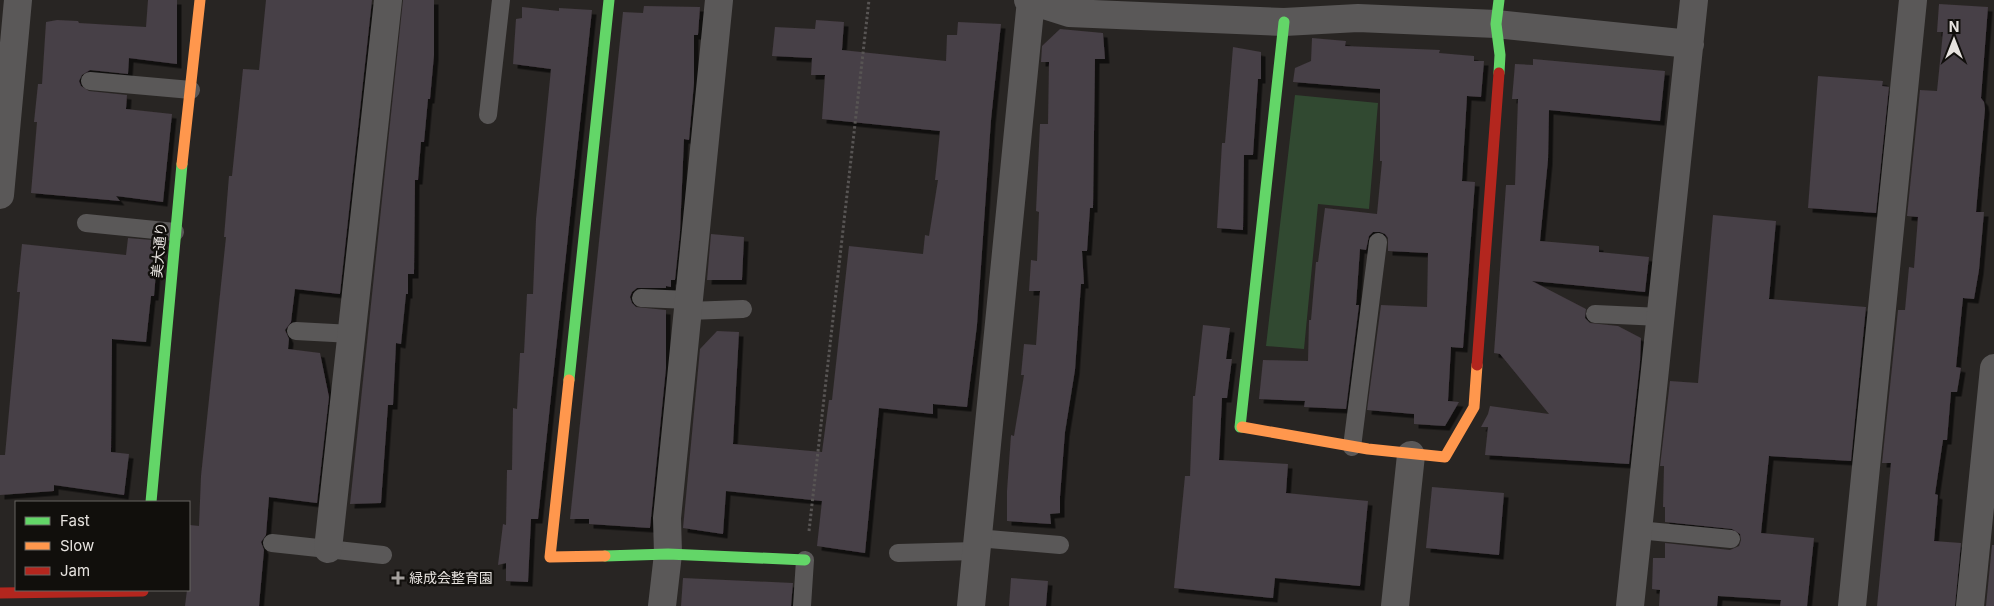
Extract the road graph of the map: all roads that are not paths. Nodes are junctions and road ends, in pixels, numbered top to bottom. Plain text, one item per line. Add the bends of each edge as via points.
1 (18, 0) edge
2 (200, 0) edge
3 (388, 0) edge
4 (501, 0) edge
5 (609, 0) edge
6 (719, 0) edge
7 (1030, 0) edge
8 (1694, 0) edge
9 (1913, 0) edge
10 (1359, 9) edge
11 (1498, 12) edge
12 (1284, 22) junction
13 (1690, 44) junction
14 (90, 81) dead end
15 (190, 90) junction
16 (488, 115) dead end
17 (0, 195) edge
18 (86, 222) dead end
19 (175, 232) junction
20 (1378, 242) dead end
21 (641, 298) dead end
22 (689, 305) junction
23 (743, 309) dead end
24 (1595, 314) dead end
25 (1661, 317) junction
26 (296, 331) dead end
27 (352, 334) junction
28 (1994, 368) edge
29 (1352, 447) junction
30 (1411, 455) junction
31 (151, 501) edge
32 (1638, 530) junction
33 (1731, 539) dead end
34 (272, 542) dead end
35 (977, 545) junction
36 (1060, 545) dead end
37 (328, 549) junction
38 (898, 553) dead end
39 (668, 554) junction
40 (384, 555) dead end
41 (805, 560) joint
42 (95, 591) edge
43 (143, 591) edge
44 (0, 593) edge
45 (142, 606) edge
46 (662, 606) edge
47 (802, 606) edge
48 (971, 606) edge
49 (1395, 606) edge
50 (1630, 606) edge
51 (1852, 606) edge
52 (1970, 606) edge

1 - 17 street
2 - 15 street, 美大通り
3 - 27 street
4 - 16 lane
5 - 39 street via 550,557
6 - 22 street
7 - 12 street via 1068,14
7 - 35 street
8 - 13 street
9 - 51 street
10 - 11 street
10 - 12 street
11 - 13 street
11 - 30 street via 1500,55 1474,407 1445,457
12 - 29 street via 1240,427
13 - 25 street
14 - 15 lane
15 - 19 street, 美大通り
18 - 19 lane
19 - 31 street, 美大通り
20 - 29 lane
21 - 22 lane
22 - 23 lane
22 - 39 street via 667,518
24 - 25 lane
25 - 32 street
26 - 27 lane
27 - 37 street
28 - 52 street
29 - 30 street
30 - 49 street
32 - 33 lane
32 - 50 street
34 - 37 lane
35 - 36 lane
35 - 38 lane
35 - 48 street
37 - 40 lane
39 - 41 street
39 - 46 street
41 - 47 lane
42 - 44 street
43 - 45 street

